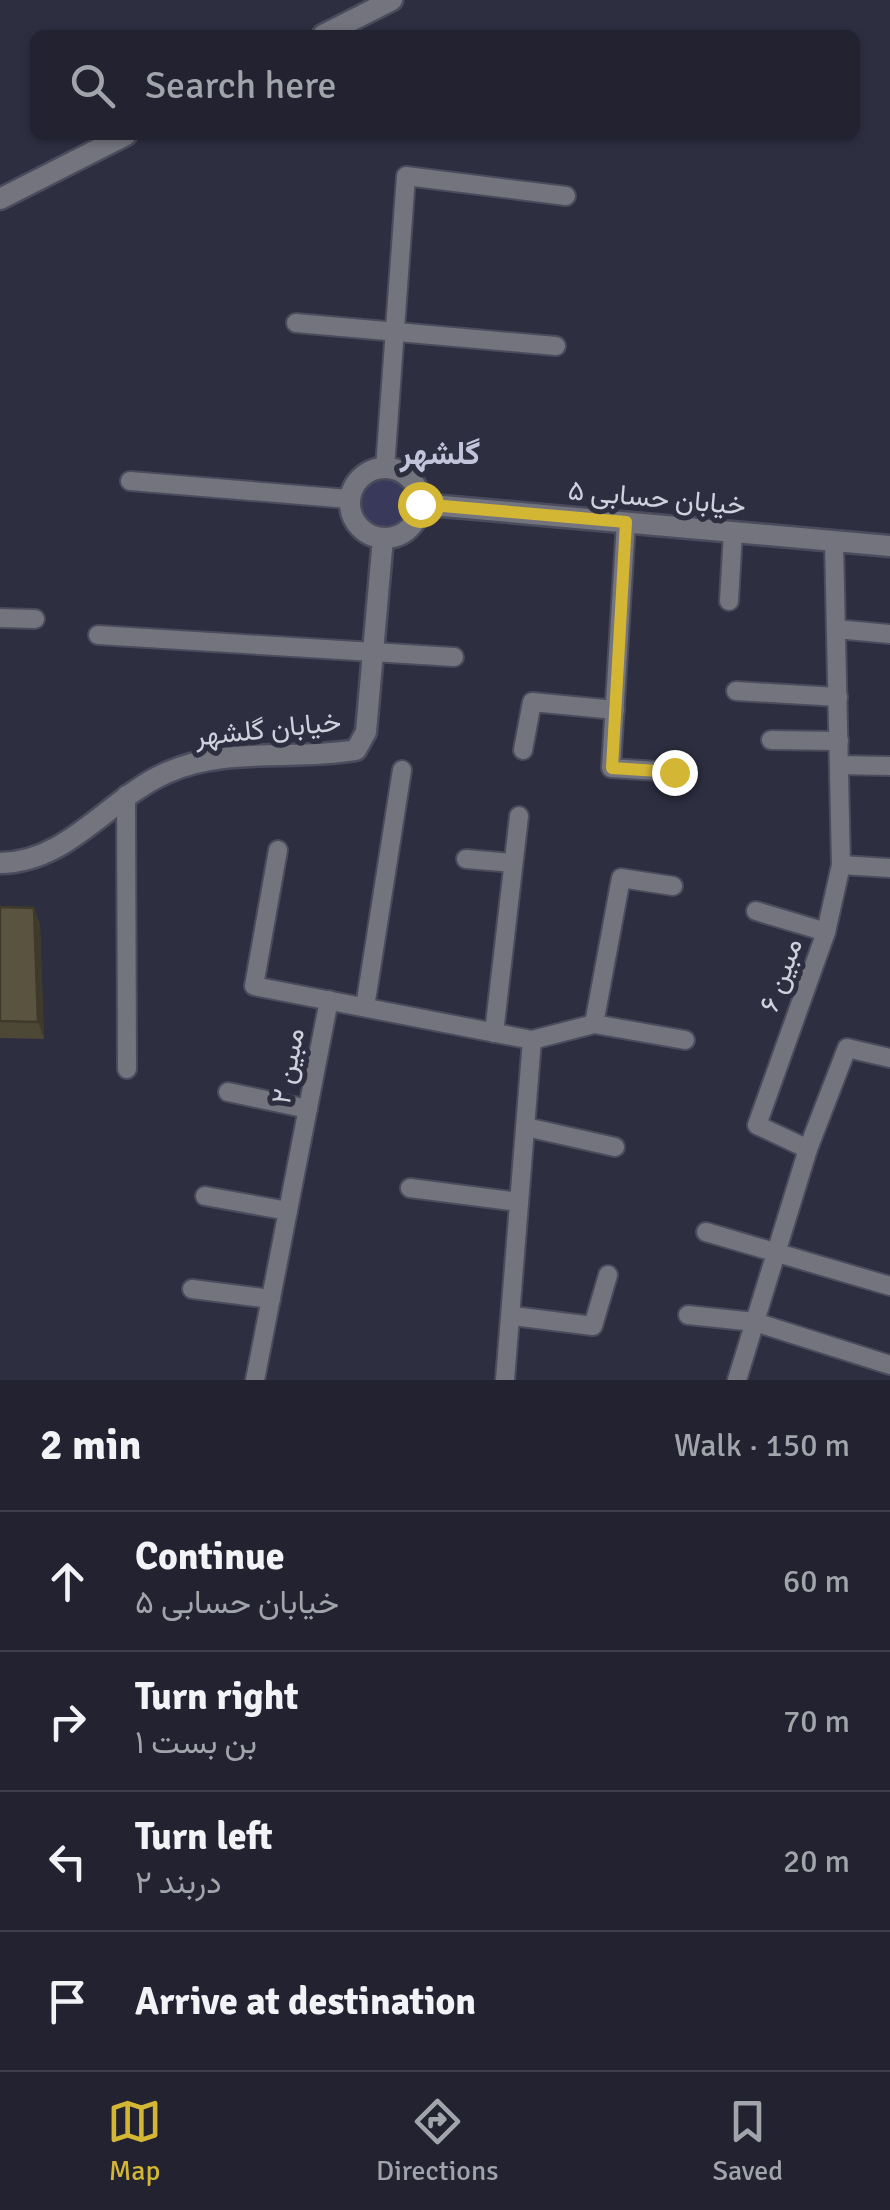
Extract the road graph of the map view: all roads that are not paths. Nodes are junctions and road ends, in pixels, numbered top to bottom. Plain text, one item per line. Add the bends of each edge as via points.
1 (392, 0) edge
2 (333, 30) edge
3 (116, 140) edge
4 (566, 196) dead end
5 (0, 199) edge
6 (296, 323) dead end
7 (396, 332) junction
8 (556, 346) dead end
9 (385, 468) junction
10 (130, 481) dead end
11 (350, 498) junction
12 (420, 504) junction
13 (626, 522) junction
14 (733, 532) junction
15 (383, 538) junction
16 (834, 541) junction
17 (890, 546) edge
18 (728, 600) dead end
19 (0, 618) edge
20 (35, 619) dead end
21 (836, 629) junction
22 (98, 634) dead end
23 (890, 634) edge
24 (373, 652) junction
25 (454, 657) dead end
26 (736, 691) dead end
27 (838, 697) junction
28 (615, 710) junction
29 (772, 740) dead end
30 (839, 740) junction
31 (523, 750) dead end
32 (839, 765) junction
33 (890, 766) edge
34 (402, 770) dead end
35 (674, 772) dead end
36 (126, 795) junction
37 (519, 816) dead end
38 (278, 850) dead end
39 (466, 859) dead end
40 (0, 863) edge
41 (513, 864) junction
42 (841, 865) junction
43 (890, 868) edge
44 (673, 886) dead end
45 (756, 911) dead end
46 (826, 932) junction
47 (329, 1000) junction
48 (365, 1007) junction
49 (594, 1024) junction
50 (494, 1032) junction
51 (532, 1040) junction
52 (685, 1040) dead end
53 (890, 1058) edge
54 (127, 1069) dead end
55 (228, 1092) dead end
56 (308, 1109) junction
57 (526, 1127) junction
58 (615, 1147) dead end
59 (808, 1150) junction
60 (410, 1188) dead end
61 (205, 1196) dead end
62 (519, 1202) junction
63 (288, 1211) junction
64 (706, 1232) dead end
65 (775, 1249) junction
66 (608, 1274) dead end
67 (890, 1286) edge
68 (192, 1289) dead end
69 (271, 1299) junction
70 (688, 1315) dead end
71 (513, 1316) junction
72 (756, 1322) junction
73 (890, 1364) edge
74 (255, 1380) edge
75 (505, 1380) edge
76 (736, 1380) edge

1 - 2 street
3 - 5 street
4 - 7 street via 406,176
6 - 7 street
7 - 8 street
7 - 9 street
9 - 11 street via 366,473
9 - 12 street via 406,475
10 - 11 street
11 - 15 street via 354,521
12 - 13 street, خیابان حسابی ۵
12 - 15 street via 404,532
13 - 14 street, خیابان حسابی ۵
13 - 28 street
14 - 16 street, خیابان حسابی ۵
14 - 18 street
15 - 24 street, خیابان گلشهر
16 - 17 street, خیابان حسابی ۵
16 - 21 street, مبین ۶
19 - 20 street
21 - 23 street
21 - 27 street, مبین ۶
22 - 24 street
24 - 25 street
24 - 36 street, خیابان گلشهر via 366,732 356,750 215,759 166,772
26 - 27 street
27 - 30 street, مبین ۶
28 - 31 street via 532,702
28 - 35 street via 612,768
29 - 30 street
30 - 32 street, مبین ۶
32 - 33 street
32 - 42 street, مبین ۶
34 - 48 street
36 - 40 street, خیابان گلشهر via 48,854
36 - 54 street
37 - 41 street
38 - 47 street via 254,986
39 - 41 street
41 - 50 street
42 - 43 street
42 - 46 street, مبین ۶
44 - 49 street via 621,878
45 - 46 street
46 - 59 street, مبین ۶ via 756,1125
47 - 48 street, مبین ۲
47 - 56 street, مبین ۲
48 - 50 street, مبین ۲
49 - 51 street, مبین ۲
49 - 52 street, مبین ۲
50 - 51 street, مبین ۲
51 - 57 street
53 - 59 street via 847,1048
55 - 56 street
56 - 63 street, مبین ۲
57 - 58 street
57 - 62 street
59 - 65 street
60 - 62 street
61 - 63 street
62 - 71 street
63 - 69 street, مبین ۲
64 - 65 street
65 - 67 street
65 - 72 street
66 - 71 street via 593,1326
68 - 69 street
69 - 74 street, مبین ۲
70 - 72 street
71 - 75 street
72 - 73 street
72 - 76 street

